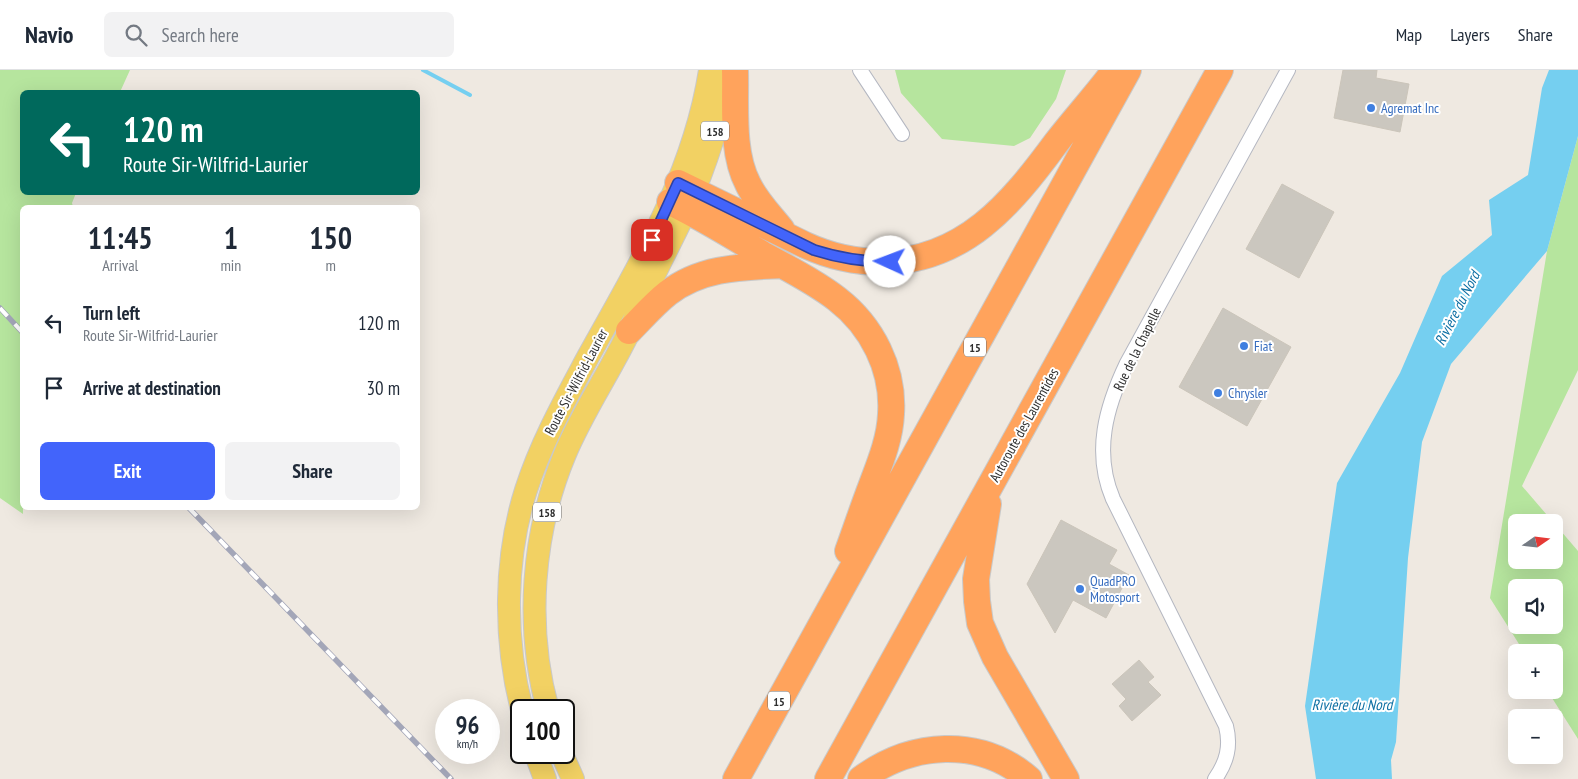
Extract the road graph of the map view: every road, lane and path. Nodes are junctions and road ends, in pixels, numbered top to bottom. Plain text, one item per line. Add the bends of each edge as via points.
1 (710, 70) edge
2 (729, 70) edge
3 (735, 70) edge
4 (860, 70) edge
5 (1116, 70) edge
6 (1128, 70) edge
7 (1220, 70) edge
8 (1288, 70) edge
9 (902, 134) dead end
10 (682, 196) junction
11 (785, 235) junction
12 (782, 265) junction
13 (630, 331) junction
14 (992, 483) junction
15 (822, 623) junction
16 (520, 699) edge
17 (546, 699) edge
18 (539, 764) edge
19 (566, 764) edge
20 (545, 779) edge
21 (573, 779) edge
22 (736, 779) edge
23 (828, 779) edge
24 (861, 779) edge
25 (1028, 779) edge
26 (1066, 779) edge
27 (1215, 779) edge

1 - 10 main road, Route Sir-Wilfrid-Laurier / 158
2 - 10 main road, Route Sir-Wilfrid-Laurier / 158 via 717,123
3 - 11 highway via 740,164 752,191
4 - 9 street
5 - 11 highway via 1023,187 991,219 957,243 916,258 874,262 825,253
6 - 15 highway, 15
7 - 14 highway, Autoroute des Laurentides
8 - 27 street, Rue de la Chapelle via 1127,363 1116,388 1103,444 1103,467 1113,498 1226,726 1228,752
10 - 11 highway
10 - 12 highway
10 - 13 main road, Route Sir-Wilfrid-Laurier / 158
10 - 16 main road, Route Sir-Wilfrid-Laurier / 158 via 646,251 554,421 526,490 514,544 510,598 511,646
12 - 13 highway via 701,274 676,287
12 - 15 highway via 830,294 857,318 882,356 890,391 891,414 884,449
13 - 17 main road, Route Sir-Wilfrid-Laurier / 158 via 565,454 546,515 537,566 535,624 538,664
14 - 23 highway, Autoroute des Laurentides
14 - 26 highway via 977,574 980,623 995,657
15 - 22 highway, 15
18 - 20 main road
19 - 21 main road
24 - 25 highway via 900,757 922,750 947,749 984,755 1006,764

